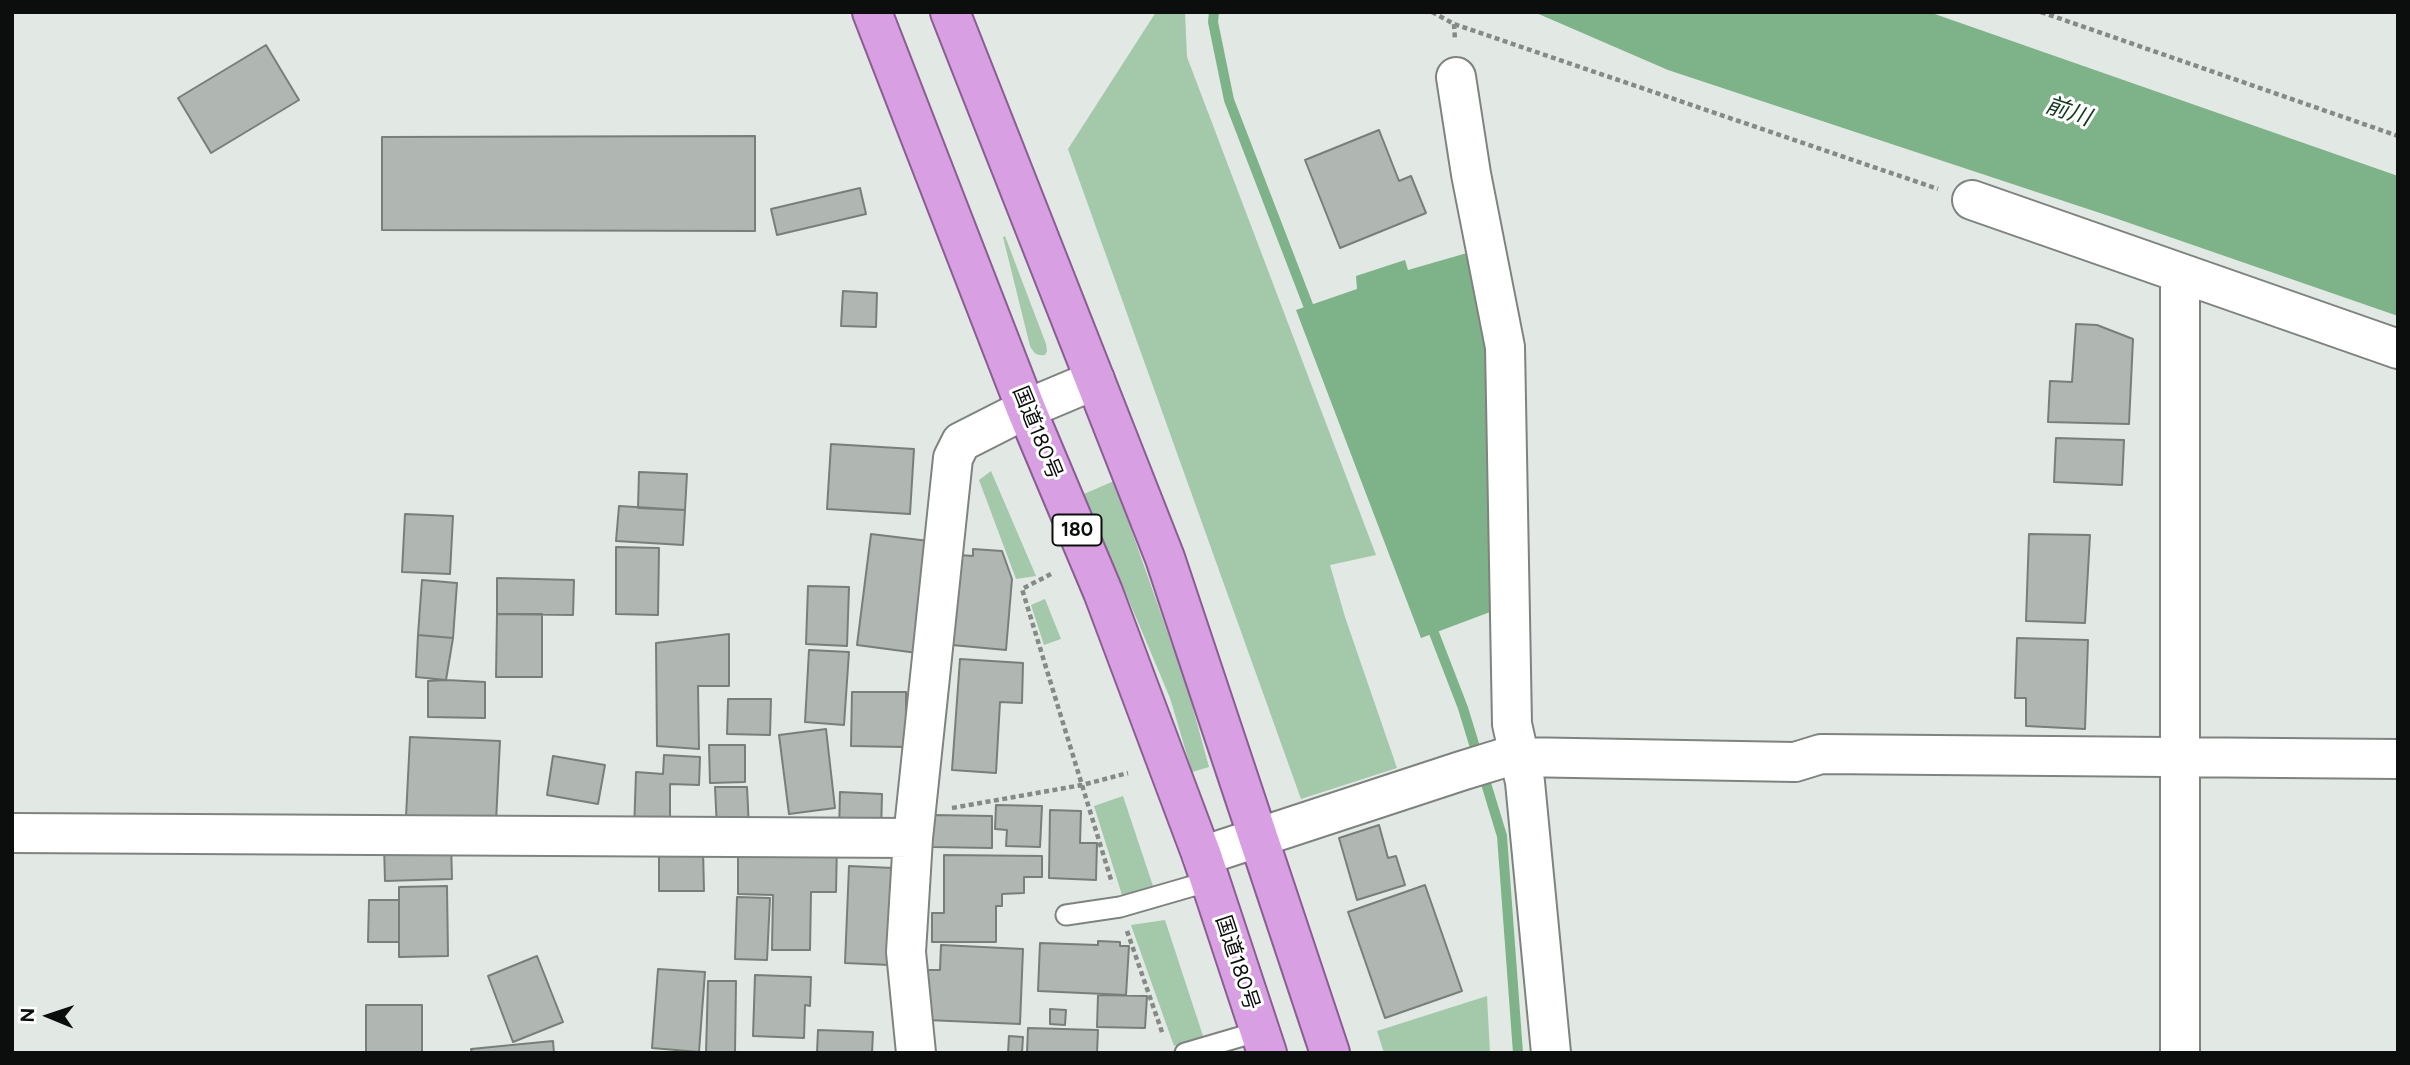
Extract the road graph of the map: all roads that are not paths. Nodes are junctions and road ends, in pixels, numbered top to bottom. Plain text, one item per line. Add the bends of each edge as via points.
1 (872, 12) edge
2 (950, 12) edge
3 (1456, 77) dead end
4 (1972, 200) road end
5 (2180, 272) junction
6 (2398, 349) edge
7 (1095, 380) junction
8 (1026, 409) junction
9 (1510, 758) junction
10 (2180, 759) junction
11 (2398, 759) edge
12 (915, 823) junction
13 (12, 833) edge
14 (1258, 837) junction
15 (1206, 868) junction
16 (1066, 915) dead end
17 (1264, 1042) edge
18 (916, 1053) edge
19 (1185, 1053) edge
20 (1330, 1053) edge
21 (1551, 1053) edge
22 (2180, 1053) edge

1 - 8 highway, 国道180号 / 180
2 - 7 highway
3 - 9 street via 1505,347
4 - 5 street
5 - 6 street
5 - 10 street
7 - 8 street
7 - 14 highway via 1166,558
8 - 12 street via 961,442 953,458
8 - 15 highway, 国道180号 / 180 via 1103,592
9 - 10 street via 1795,762 1821,754
9 - 14 street
9 - 21 street via 1525,782
10 - 11 street
10 - 22 street
12 - 13 street
12 - 18 street via 906,952
14 - 15 street
14 - 20 highway
15 - 16 lane via 1120,907
15 - 17 highway, 国道180号 / 180
17 - 19 lane

